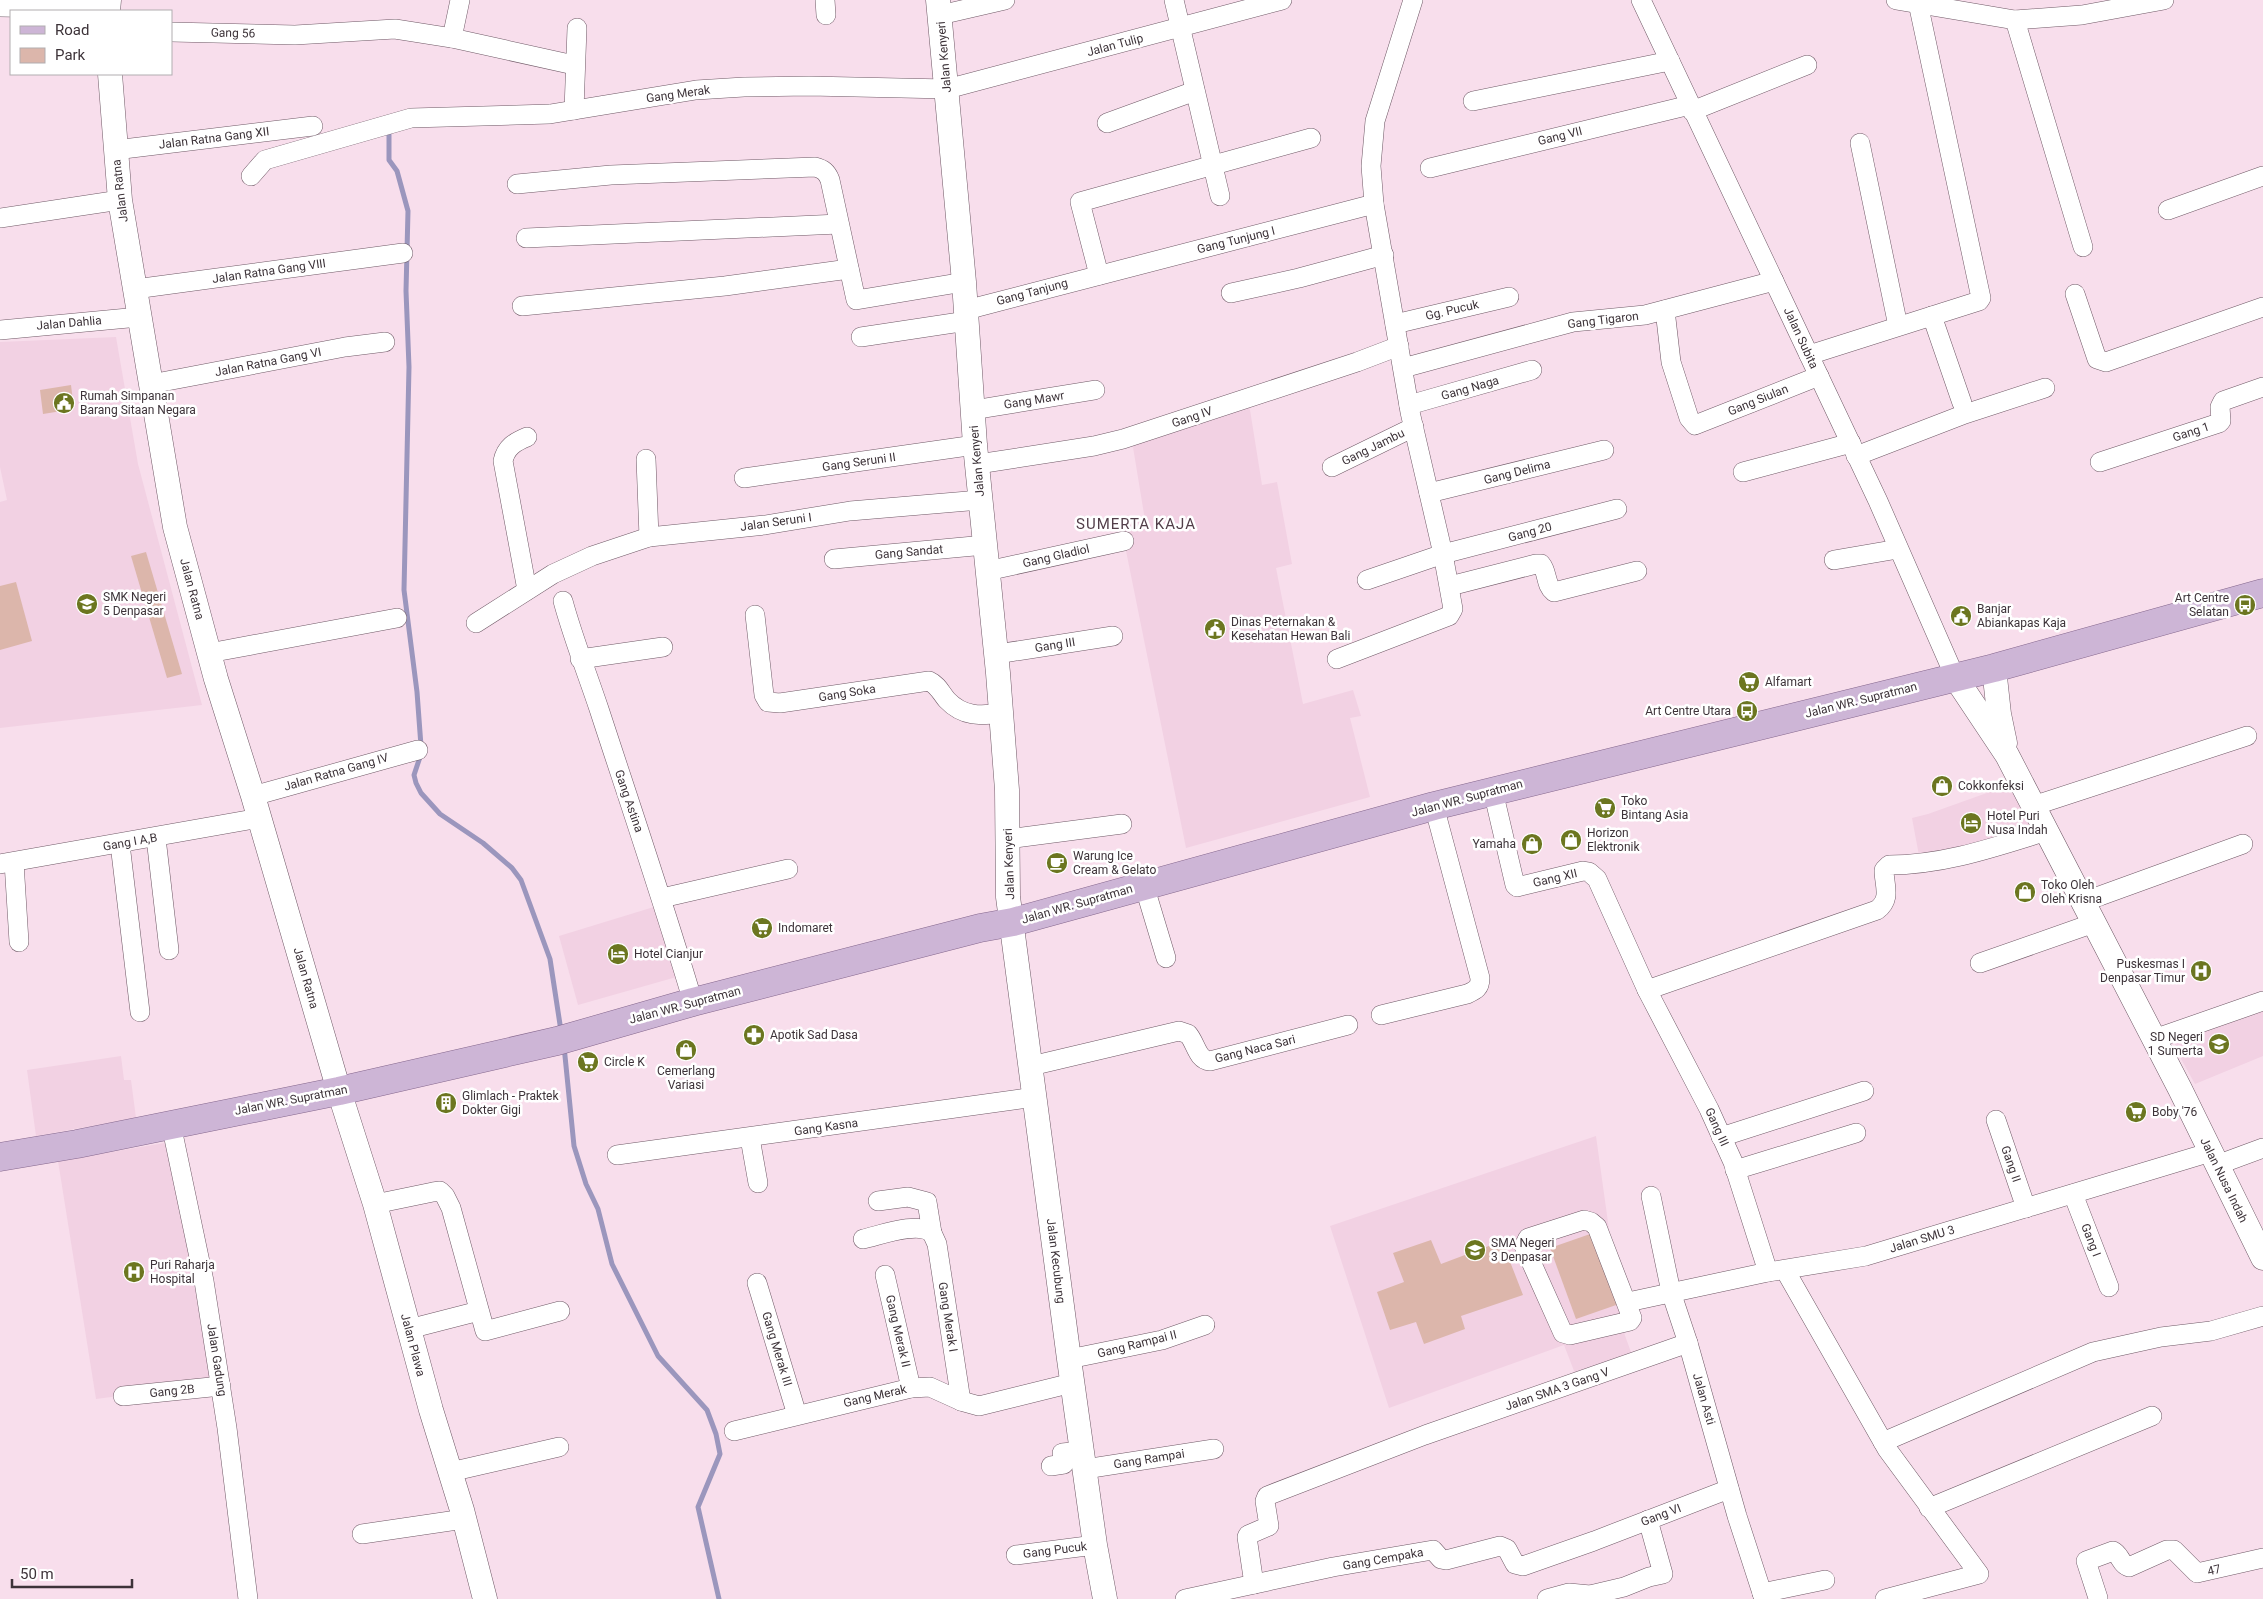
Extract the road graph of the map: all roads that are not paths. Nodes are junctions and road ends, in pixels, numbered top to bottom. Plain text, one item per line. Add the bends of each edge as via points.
1 (460, 0) edge
2 (1005, 0) edge
3 (1174, 0) edge
4 (1282, 0) edge
5 (1413, 0) edge
6 (1641, 0) edge
7 (1896, 0) edge
8 (2164, 0) edge
9 (1918, 3) junction
10 (2136, 3) edge
11 (0, 7) edge
12 (108, 7) edge
13 (939, 7) edge
14 (2015, 20) junction
15 (577, 28) dead end
16 (1180, 28) junction
17 (172, 32) edge
18 (452, 38) junction
19 (1670, 61) junction
20 (574, 65) junction
21 (1807, 65) dead end
22 (110, 75) edge
23 (947, 89) junction
24 (1194, 92) junction
25 (1473, 101) dead end
26 (1691, 108) junction
27 (574, 110) junction
28 (1106, 123) dead end
29 (313, 126) dead end
30 (1311, 138) dead end
31 (1860, 143) dead end
32 (115, 150) junction
33 (1212, 166) junction
34 (1430, 168) dead end
35 (251, 176) dead end
36 (2263, 176) edge
37 (517, 184) dead end
38 (1220, 196) dead end
39 (120, 200) junction
40 (1374, 204) junction
41 (2168, 210) dead end
42 (0, 218) edge
43 (840, 224) junction
44 (526, 238) dead end
45 (2083, 248) dead end
46 (403, 253) dead end
47 (1384, 255) junction
48 (849, 269) junction
49 (1099, 275) junction
50 (1774, 281) junction
51 (964, 282) junction
52 (135, 288) junction
53 (1231, 293) dead end
54 (2075, 294) dead end
55 (1509, 297) dead end
56 (522, 306) dead end
57 (2263, 307) edge
58 (1665, 310) junction
59 (966, 316) junction
60 (1932, 316) junction
61 (139, 317) junction
62 (1395, 324) junction
63 (1898, 326) junction
64 (0, 330) edge
65 (861, 337) dead end
66 (385, 342) dead end
67 (1399, 346) junction
68 (1809, 355) junction
69 (1403, 368) junction
70 (1532, 370) dead end
71 (1819, 376) junction
72 (151, 384) junction
73 (2263, 387) edge
74 (2045, 388) dead end
75 (1095, 390) dead end
76 (1962, 403) dead end
77 (1409, 405) junction
78 (973, 410) junction
79 (1414, 427) junction
80 (527, 437) dead end
81 (1853, 449) junction
82 (1604, 450) dead end
83 (976, 455) junction
84 (646, 459) dead end
85 (2100, 462) dead end
86 (1332, 467) dead end
87 (1743, 472) dead end
88 (744, 478) dead end
89 (1429, 493) junction
90 (980, 500) junction
91 (1617, 509) dead end
92 (649, 537) junction
93 (1124, 541) dead end
94 (985, 545) junction
95 (1898, 549) junction
96 (1444, 554) junction
97 (834, 559) dead end
98 (1834, 560) dead end
99 (1638, 571) dead end
100 (987, 572) junction
101 (1367, 580) dead end
102 (1450, 586) junction
103 (528, 590) junction
104 (2263, 593) edge
105 (563, 601) dead end
106 (755, 615) dead end
107 (397, 618) dead end
108 (476, 623) dead end
109 (1113, 636) dead end
110 (663, 647) dead end
111 (210, 653) junction
112 (997, 654) junction
113 (1337, 658) dead end
114 (580, 660) junction
115 (1994, 668) junction
116 (1955, 677) junction
117 (1001, 713) junction
118 (2248, 736) dead end
119 (418, 750) dead end
120 (2007, 755) junction
121 (1492, 791) junction
122 (253, 796) junction
123 (1434, 806) junction
124 (2034, 806) junction
125 (260, 818) junction
126 (1122, 824) dead end
127 (2047, 831) junction
128 (156, 838) junction
129 (1008, 839) junction
130 (120, 844) junction
131 (2243, 844) dead end
132 (7, 863) edge
133 (788, 869) dead end
134 (1144, 885) junction
135 (662, 898) junction
136 (2083, 902) junction
137 (1013, 922) junction
138 (2094, 923) junction
139 (19, 942) dead end
140 (169, 950) dead end
141 (1166, 958) dead end
142 (1980, 963) dead end
143 (1647, 990) junction
144 (2263, 1001) edge
145 (693, 1002) junction
146 (140, 1012) dead end
147 (1381, 1015) dead end
148 (1348, 1024) dead end
149 (2154, 1039) junction
150 (1031, 1066) junction
151 (339, 1091) junction
152 (1864, 1091) dead end
153 (1035, 1098) junction
154 (1996, 1120) dead end
155 (171, 1124) junction
156 (1856, 1133) dead end
157 (1721, 1137) junction
158 (750, 1138) junction
159 (2263, 1148) edge
160 (617, 1156) dead end
161 (0, 1157) edge
162 (2214, 1158) junction
163 (1735, 1170) junction
164 (758, 1183) dead end
165 (2073, 1194) junction
166 (1651, 1196) dead end
167 (878, 1201) dead end
168 (375, 1204) junction
169 (2026, 1208) junction
170 (932, 1233) junction
171 (864, 1239) dead end
172 (2263, 1258) edge
173 (1776, 1271) junction
174 (885, 1274) dead end
175 (757, 1283) dead end
176 (2109, 1287) dead end
177 (1671, 1292) junction
178 (1628, 1302) junction
179 (479, 1311) junction
180 (560, 1311) dead end
181 (2263, 1316) edge
182 (1205, 1325) dead end
183 (409, 1329) junction
184 (1688, 1343) junction
185 (1069, 1359) junction
186 (1072, 1383) junction
187 (221, 1386) junction
188 (911, 1388) junction
189 (123, 1396) dead end
190 (961, 1401) junction
191 (797, 1415) junction
192 (2152, 1416) dead end
193 (734, 1431) dead end
194 (1884, 1442) junction
195 (559, 1446) dead end
196 (1214, 1449) dead end
197 (1083, 1460) junction
198 (1051, 1466) dead end
199 (450, 1472) junction
200 (1729, 1489) junction
201 (1929, 1508) junction
202 (464, 1518) junction
203 (1648, 1520) junction
204 (362, 1534) dead end
205 (1594, 1541) joint
206 (1095, 1545) junction
207 (1016, 1555) dead end
208 (2263, 1558) edge
209 (1825, 1580) dead end
210 (1254, 1584) junction
211 (1624, 1593) edge
212 (1763, 1596) edge
213 (1100, 1598) edge
214 (2098, 1598) dead end
215 (248, 1599) edge
216 (485, 1599) edge
217 (1185, 1599) edge
218 (1547, 1599) edge
219 (1886, 1599) edge

1 - 18 street
2 - 13 street
3 - 16 street
4 - 16 street, Jalan Tulip
5 - 40 street via 1374,121 1371,166
6 - 19 street, Jalan Subita
7 - 9 street
8 - 10 street
9 - 14 street
9 - 60 street via 1981,296 1979,301
10 - 14 street via 2082,14
11 - 12 street
13 - 23 street, Jalan Kenyeri
14 - 45 street
15 - 20 street
16 - 23 street, Jalan Tulip
16 - 24 street
17 - 18 street, Gang 56 via 295,34 395,29
18 - 20 street, Gang 56
19 - 25 street
19 - 26 street, Jalan Subita
20 - 27 street
21 - 26 street, Gang VII
22 - 32 street, Jalan Ratna
23 - 27 street, Gang Merak via 809,86 696,90
23 - 51 street, Jalan Kenyeri
24 - 28 street
24 - 33 street
26 - 34 street, Gang VII
26 - 50 street, Jalan Subita
27 - 35 street, Gang Merak via 550,114 411,118 266,160
29 - 32 street, Jalan Ratna Gang XII
30 - 33 street
31 - 63 street
32 - 39 street, Jalan Ratna
33 - 38 street
33 - 49 street via 1080,202
36 - 41 street
37 - 43 street via 611,175 815,167 828,174
39 - 42 street
39 - 52 street, Jalan Ratna
40 - 47 street
40 - 49 street, Gang Tunjung I
43 - 44 street
43 - 48 street
46 - 52 street, Jalan Ratna Gang VIII
47 - 53 street
47 - 62 street
48 - 51 street via 856,300
48 - 56 street via 725,286
49 - 59 street, Gang Tanjung
50 - 58 street, Gang Tigaron
50 - 68 street, Jalan Subita
51 - 59 street, Jalan Kenyeri
52 - 61 street, Jalan Ratna
54 - 57 street via 2097,358 2106,362
55 - 62 street, Gg. Pucuk
58 - 69 street, Gang Tigaron via 1635,317 1573,322
58 - 71 street, Gang Siulan via 1671,362 1690,421 1698,424
59 - 65 street, Gang Tanjung via 936,326
59 - 78 street, Jalan Kenyeri
60 - 63 street
60 - 76 street
61 - 64 street, Jalan Dahlia
61 - 72 street, Jalan Ratna
62 - 67 street
63 - 68 street
66 - 72 street, Jalan Ratna Gang VI
67 - 69 street
67 - 83 street, Gang IV via 1123,439 1094,446
68 - 71 street, Jalan Subita
69 - 77 street
70 - 77 street, Gang Naga
71 - 81 street, Jalan Subita
72 - 111 street, Jalan Ratna via 175,527
73 - 85 street, Gang 1 via 2223,401 2219,423
74 - 81 street
75 - 78 street, Gang Mawr
77 - 79 street
78 - 83 street, Jalan Kenyeri
79 - 86 street, Gang Jambu
79 - 89 street
80 - 103 street via 510,446 503,461
81 - 87 street
81 - 95 street, Jalan Subita
82 - 89 street, Gang Delima
83 - 88 street, Gang Seruni II
83 - 90 street, Jalan Kenyeri
84 - 92 street
89 - 96 street
90 - 92 street, Jalan Seruni I via 850,511 764,525
90 - 94 street, Jalan Kenyeri
91 - 96 street, Gang 20
92 - 103 street, Jalan Seruni I via 592,556
93 - 100 street, Gang Gladiol
94 - 97 street, Gang Sandat
94 - 100 street, Jalan Kenyeri
95 - 98 street
95 - 116 street, Jalan Subita
96 - 101 street, Gang 20
96 - 102 street
99 - 102 street via 1554,592 1549,588 1544,568 1536,564
100 - 112 street, Jalan Kenyeri
102 - 113 street via 1452,609 1449,616
103 - 108 street, Jalan Seruni I
104 - 115 main road, Jalan WR. Supratman
105 - 114 street, Gang Astina
106 - 117 street, Gang Soka via 764,695 772,703 929,681 948,701 967,714
107 - 111 street
109 - 112 street, Gang III
110 - 114 street
111 - 122 street, Jalan Ratna
112 - 117 street, Jalan Kenyeri
114 - 135 street, Gang Astina
115 - 116 main road, Jalan WR. Supratman
115 - 120 street, Jalan Nusa Indah
116 - 120 street, Jalan Nusa Indah
116 - 121 main road, Jalan WR. Supratman
117 - 129 street, Jalan Kenyeri
118 - 124 street
119 - 122 street, Jalan Ratna Gang IV
120 - 124 street, Jalan Nusa Indah
121 - 123 main road, Jalan WR. Supratman
121 - 143 street, Gang XII via 1515,885 1518,887 1577,872 1593,874
122 - 125 street, Jalan Ratna
123 - 134 main road, Jalan WR. Supratman
123 - 147 street via 1480,984 1467,994
124 - 127 street, Jalan Nusa Indah
125 - 128 street, Gang I A,B
125 - 151 street, Jalan Ratna
126 - 129 street
127 - 136 street, Jalan Nusa Indah
127 - 143 street via 1956,858 1889,865 1884,870 1887,898 1877,910
128 - 130 street, Gang I A,B
128 - 140 street
129 - 137 street, Jalan Kenyeri via 1008,897
130 - 132 street, Gang I A,B
130 - 146 street
131 - 136 street
132 - 139 street
133 - 135 street
134 - 137 main road, Jalan WR. Supratman
134 - 141 street
135 - 145 street, Gang Astina
136 - 138 street, Jalan Nusa Indah
137 - 145 main road, Jalan WR. Supratman
137 - 150 street, Jalan Kecubung
138 - 142 street
138 - 149 street, Jalan Nusa Indah
143 - 157 street, Gang III
144 - 149 street
145 - 151 main road, Jalan WR. Supratman via 557,1041
148 - 150 street, Gang Naca Sari via 1210,1061 1201,1057 1188,1034 1179,1031
149 - 162 street, Jalan Nusa Indah
150 - 153 street, Jalan Kecubung
151 - 155 main road, Jalan WR. Supratman
151 - 168 street, Jalan Plawa
152 - 157 street
153 - 158 street, Gang Kasna
153 - 185 street, Jalan Kecubung
154 - 169 street, Gang II
155 - 161 main road, Jalan WR. Supratman
155 - 187 street, Jalan Gadung via 204,1281
156 - 163 street
157 - 163 street, Gang III
158 - 160 street, Gang Kasna
158 - 164 street
159 - 162 street, Jalan SMU 3
162 - 165 street, Jalan SMU 3
162 - 172 street, Jalan Nusa Indah
163 - 173 street, Gang III
165 - 169 street, Jalan SMU 3
165 - 176 street, Gang I
166 - 177 street, Jalan Asti
167 - 170 street, Gang Merak I via 908,1197 927,1202
168 - 179 street via 440,1191 445,1196
168 - 183 street, Jalan Plawa
169 - 173 street, Jalan SMU 3 via 1866,1256
170 - 171 street via 922,1228
170 - 190 street, Gang Merak I
173 - 177 street, Jalan SMU 3
173 - 194 street, Gang III
174 - 188 street, Gang Merak II
175 - 191 street, Gang Merak III
177 - 178 street, Jalan SMU 3
177 - 184 street, Jalan Asti
178 - 178 street via 1633,1315 1630,1321 1573,1335 1562,1334 1525,1252 1526,1240 1584,1220 1590,1222 1597,1228
179 - 180 street via 485,1331
179 - 183 street
181 - 194 street via 2211,1332 2161,1337 2093,1352
182 - 185 street, Gang Rampai II via 1162,1340
183 - 199 street, Jalan Plawa
184 - 200 street, Jalan Asti
184 - 210 street, Jalan SMA 3 Gang V via 1426,1434 1267,1496 1269,1526 1247,1537
185 - 186 street, Jalan Kecubung
186 - 190 street, Gang Merak via 979,1406
186 - 197 street, Jalan Kecubung
187 - 189 street, Gang 2B
187 - 215 street, Jalan Gadung
188 - 190 street, Gang Merak via 930,1387
188 - 191 street, Gang Merak
191 - 193 street, Gang Merak
192 - 201 street
194 - 201 street, Gang III
195 - 199 street
196 - 197 street, Gang Rampai
197 - 198 street, Gang Rampai via 1062,1453 1064,1464
197 - 206 street, Jalan Kecubung
199 - 202 street, Jalan Plawa
200 - 203 street, Gang VI
200 - 212 street, Jalan Asti
201 - 219 street, Gang III via 1978,1575
202 - 204 street
202 - 216 street, Jalan Plawa
203 - 205 street, Gang VI
203 - 211 street via 1663,1574
205 - 210 street, Gang Cempaka via 1523,1566 1515,1564 1507,1549 1500,1546 1446,1560 1433,1550
206 - 207 street, Gang Pucuk
206 - 213 street, Jalan Kecubung
208 - 214 street, 47 via 2197,1573 2174,1550 2129,1567 2114,1551 2088,1559 2086,1564
209 - 212 street
210 - 217 street, Gang Cempaka
211 - 218 street via 1569,1593

